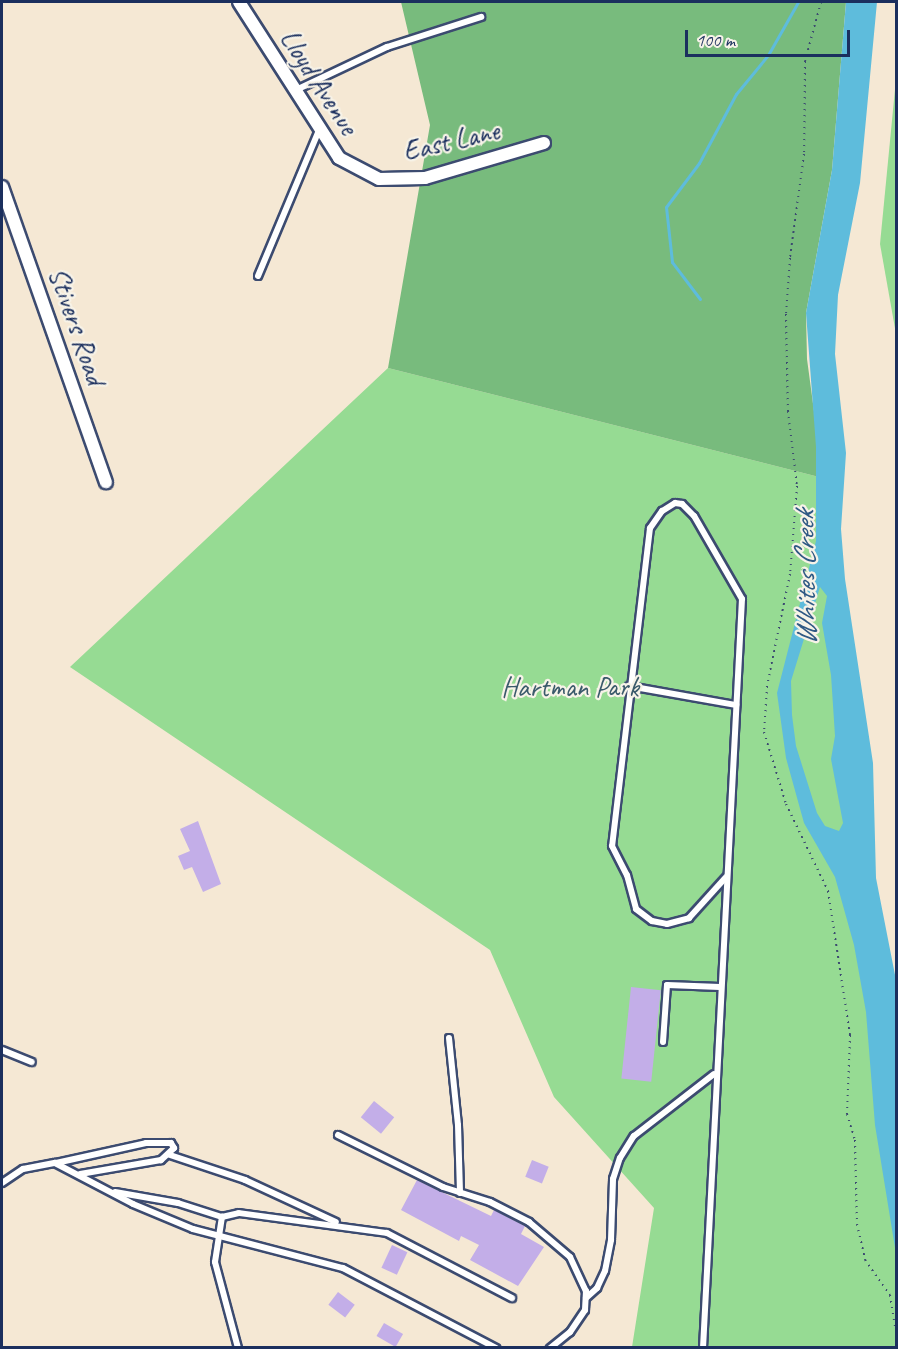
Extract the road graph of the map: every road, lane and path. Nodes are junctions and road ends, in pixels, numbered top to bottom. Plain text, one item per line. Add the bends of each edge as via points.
1 (239, 2) edge
2 (821, 2) edge
3 (481, 16) dead end
4 (296, 90) junction
5 (320, 128) junction
6 (543, 142) dead end
7 (339, 158) joint
8 (2, 187) edge
9 (258, 276) dead end
10 (106, 482) dead end
11 (630, 686) junction
12 (736, 705) junction
13 (726, 877) junction
14 (720, 987) junction
15 (449, 1038) dead end
16 (663, 1042) dead end
17 (2, 1050) edge
18 (32, 1062) dead end
19 (714, 1074) junction
20 (338, 1135) dead end
21 (170, 1155) junction
22 (56, 1163) junction
23 (80, 1174) junction
24 (2, 1183) edge
25 (114, 1192) junction
26 (460, 1193) junction
27 (222, 1217) junction
28 (339, 1224) junction
29 (218, 1237) junction
30 (512, 1298) dead end
31 (586, 1298) junction
32 (897, 1331) edge
33 (238, 1347) edge
34 (496, 1347) edge
35 (550, 1347) edge
36 (703, 1347) edge

1 - 4 street, Lloyd Avenue
2 - 32 path via 805,61 804,154 786,314 788,411 797,486 790,574 767,686 764,732 786,804 828,891 850,1035 847,1114 855,1140 857,1224 865,1260 890,1295
3 - 4 lane via 387,47
4 - 5 street, Lloyd Avenue
5 - 7 street, Lloyd Avenue
5 - 9 lane via 311,141 278,235
6 - 7 street, East Lane via 424,178 379,180
8 - 10 street, Stivers Road
11 - 12 lane
11 - 12 lane via 650,528 662,510 682,504 694,516 742,598
11 - 13 lane via 611,830 612,846 627,875 636,909 652,921 678,922 703,906
12 - 13 lane
13 - 14 lane
14 - 16 lane via 667,985
14 - 19 lane
15 - 26 lane via 459,1125
17 - 18 lane
19 - 31 lane via 634,1136 620,1158 613,1179 611,1240 605,1271 597,1288
19 - 36 lane
20 - 26 lane
21 - 22 lane via 171,1143 146,1143
21 - 23 lane via 161,1160
21 - 28 lane via 245,1180
22 - 23 lane
22 - 24 lane via 23,1169
23 - 25 lane
25 - 27 lane via 178,1203
25 - 29 lane via 155,1214
26 - 31 lane via 490,1202 529,1222 570,1257 580,1273
27 - 28 lane via 239,1213
27 - 29 lane
28 - 30 lane via 387,1233
29 - 33 lane via 215,1262 220,1290
29 - 34 lane via 343,1268
31 - 35 lane via 579,1322

